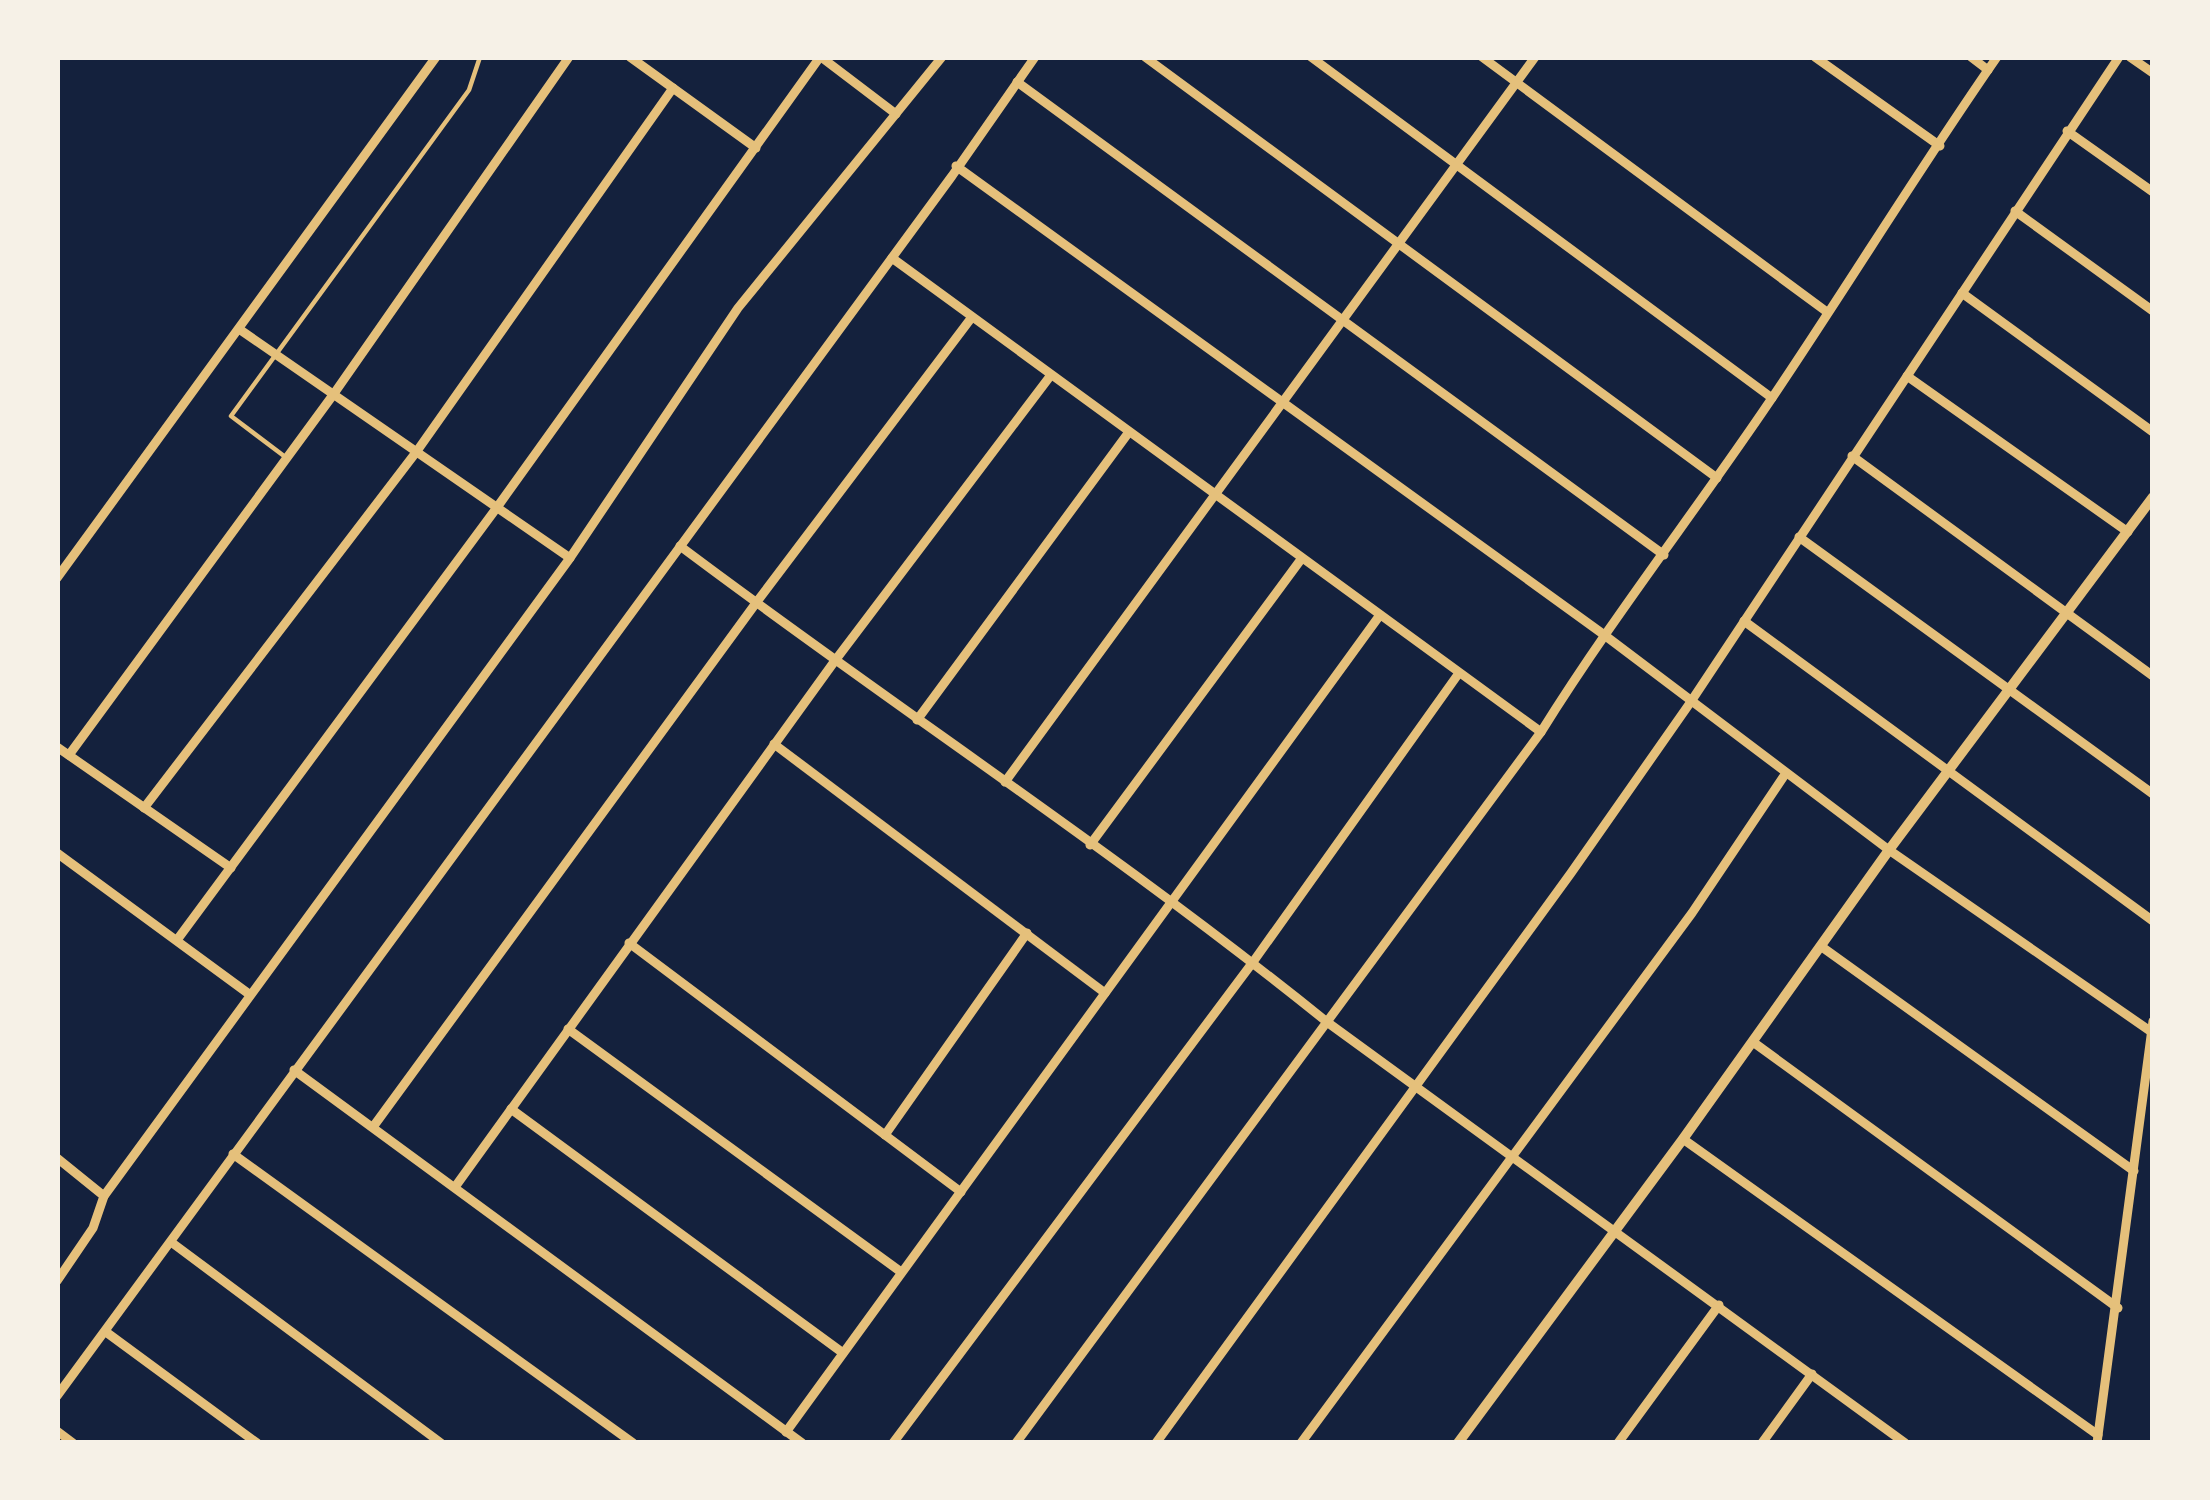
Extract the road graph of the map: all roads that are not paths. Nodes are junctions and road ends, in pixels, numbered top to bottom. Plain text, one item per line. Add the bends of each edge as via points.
1 (436, 57) edge
2 (480, 57) edge
3 (569, 57) edge
4 (630, 57) edge
5 (821, 57) edge
6 (943, 57) edge
7 (1035, 57) edge
8 (1145, 57) edge
9 (1311, 57) edge
10 (1482, 57) edge
11 (1535, 57) edge
12 (1815, 57) edge
13 (1971, 57) edge
14 (1997, 57) edge
15 (2119, 57) edge
16 (2130, 57) edge
17 (1988, 70) junction
18 (2153, 73) edge
19 (1017, 82) junction
20 (1516, 82) junction
21 (673, 88) junction
22 (896, 114) junction
23 (2067, 130) junction
24 (1940, 146) junction
25 (756, 148) junction
26 (1458, 164) junction
27 (956, 166) junction
28 (2153, 192) edge
29 (2015, 211) junction
30 (1402, 243) junction
31 (892, 258) junction
32 (1962, 293) junction
33 (2153, 311) edge
34 (1827, 312) junction
35 (972, 317) junction
36 (1342, 322) junction
37 (239, 329) junction
38 (275, 354) junction
39 (1051, 375) junction
40 (1906, 376) junction
41 (333, 395) junction
42 (1772, 398) junction
43 (1283, 399) junction
44 (1129, 432) junction
45 (2153, 432) edge
46 (417, 451) junction
47 (1852, 456) junction
48 (286, 458) junction
49 (1717, 478) junction
50 (1216, 496) junction
51 (2153, 497) edge
52 (498, 506) junction
53 (2128, 532) junction
54 (1799, 536) junction
55 (680, 546) junction
56 (1664, 555) junction
57 (570, 558) junction
58 (1302, 558) junction
59 (57, 578) edge
60 (756, 603) junction
61 (2068, 612) junction
62 (1380, 615) junction
63 (1744, 621) junction
64 (1603, 634) junction
65 (834, 662) junction
66 (1459, 673) junction
67 (2153, 676) edge
68 (2008, 690) junction
69 (1690, 703) junction
70 (917, 720) junction
71 (1541, 732) junction
72 (774, 744) junction
73 (57, 747) edge
74 (69, 755) junction
75 (1947, 772) junction
76 (1786, 773) junction
77 (1005, 782) junction
78 (2153, 794) edge
79 (144, 808) junction
80 (1090, 845) junction
81 (1889, 850) junction
82 (57, 853) edge
83 (231, 868) junction
84 (1170, 903) junction
85 (2153, 921) edge
86 (1027, 933) junction
87 (177, 940) junction
88 (629, 943) junction
89 (1822, 947) junction
90 (1253, 962) junction
91 (1105, 993) junction
92 (248, 994) junction
93 (1328, 1022) junction
94 (568, 1029) junction
95 (2152, 1029) edge
96 (1753, 1042) junction
97 (294, 1070) junction
98 (1415, 1085) junction
99 (511, 1109) junction
100 (373, 1127) junction
101 (885, 1135) junction
102 (1683, 1139) junction
103 (233, 1154) junction
104 (1513, 1154) junction
105 (57, 1158) edge
106 (2134, 1171) junction
107 (455, 1187) junction
108 (961, 1192) junction
109 (104, 1196) junction
110 (1615, 1232) junction
111 (171, 1242) junction
112 (901, 1272) junction
113 (57, 1281) edge
114 (1718, 1305) junction
115 (2118, 1308) junction
116 (106, 1332) junction
117 (843, 1353) junction
118 (1812, 1374) junction
119 (57, 1396) edge
120 (57, 1431) edge
121 (786, 1432) junction
122 (2097, 1439) edge
123 (73, 1443) edge
124 (257, 1443) edge
125 (441, 1443) edge
126 (633, 1443) edge
127 (802, 1443) edge
128 (893, 1443) edge
129 (1016, 1443) edge
130 (1156, 1443) edge
131 (1301, 1443) edge
132 (1458, 1443) edge
133 (1618, 1443) edge
134 (1762, 1443) edge
135 (1905, 1443) edge

1 - 37 street
2 - 38 lane via 469,90
3 - 41 street
4 - 21 street
5 - 22 street
5 - 25 street
6 - 22 street
7 - 19 street
8 - 30 street
9 - 26 street
10 - 20 street
11 - 20 street
12 - 24 street
13 - 17 street
14 - 17 street
15 - 23 street
16 - 18 street
17 - 24 street
19 - 27 street
19 - 36 street
20 - 26 street
20 - 34 street
21 - 25 street
21 - 46 street
22 - 57 street via 738,308
23 - 28 street
23 - 29 street
24 - 34 street
25 - 52 street
26 - 30 street
26 - 42 street
27 - 31 street
27 - 43 street
29 - 32 street
29 - 33 street
30 - 36 street
30 - 49 street
31 - 35 street
31 - 55 street
32 - 40 street
32 - 45 street
34 - 42 street
35 - 39 street
35 - 60 street
36 - 43 street
36 - 56 street
37 - 38 street
37 - 59 street
38 - 41 street
38 - 48 lane via 231,416
39 - 44 street
39 - 65 street
40 - 47 street
40 - 53 street
41 - 46 street
41 - 48 street
42 - 49 street
43 - 50 street
43 - 64 street
44 - 50 street
44 - 70 street
46 - 52 street
46 - 79 street
47 - 54 street
47 - 61 street
48 - 74 street
49 - 56 street
50 - 58 street
50 - 77 street
51 - 53 street
52 - 57 street
52 - 83 street
53 - 61 street
54 - 63 street
54 - 68 street
55 - 60 street
55 - 97 street
56 - 64 street
57 - 92 street
58 - 62 street
58 - 80 street
60 - 65 street
60 - 100 street
61 - 67 street
61 - 68 street
62 - 66 street
62 - 84 street
63 - 69 street
63 - 75 street
64 - 69 street
64 - 71 street
65 - 70 street
65 - 72 street
66 - 71 street
66 - 90 street
68 - 75 street
68 - 78 street
69 - 76 street
69 - 98 street
70 - 77 street
71 - 93 street
72 - 86 street
72 - 88 street
73 - 74 street
74 - 79 street
75 - 81 street
75 - 85 street
76 - 81 street
76 - 104 street
77 - 80 street
79 - 83 street
80 - 84 street
81 - 89 street
81 - 95 street
82 - 87 street
83 - 87 street
84 - 90 street
84 - 91 street
86 - 91 street
86 - 101 street
87 - 92 street
88 - 94 street
88 - 101 street
89 - 96 street
89 - 106 street
90 - 93 street
90 - 128 street
91 - 108 street
92 - 109 street
93 - 98 street
93 - 129 street
94 - 99 street
94 - 112 street
95 - 106 street
96 - 102 street
96 - 115 street
97 - 100 street
97 - 103 street
98 - 104 street
98 - 130 street
99 - 107 street
99 - 117 street
100 - 107 street
101 - 108 street
102 - 110 street
102 - 122 street
103 - 111 street
103 - 126 street
104 - 110 street
104 - 131 street
105 - 109 street
106 - 115 street
107 - 121 street
108 - 112 street
109 - 113 street
110 - 114 street
110 - 132 street
111 - 116 street
111 - 125 street
112 - 117 street
114 - 118 street
114 - 133 street
115 - 122 street
116 - 119 street
116 - 124 street
117 - 121 street
118 - 134 street
118 - 135 street
120 - 123 street
121 - 127 street

